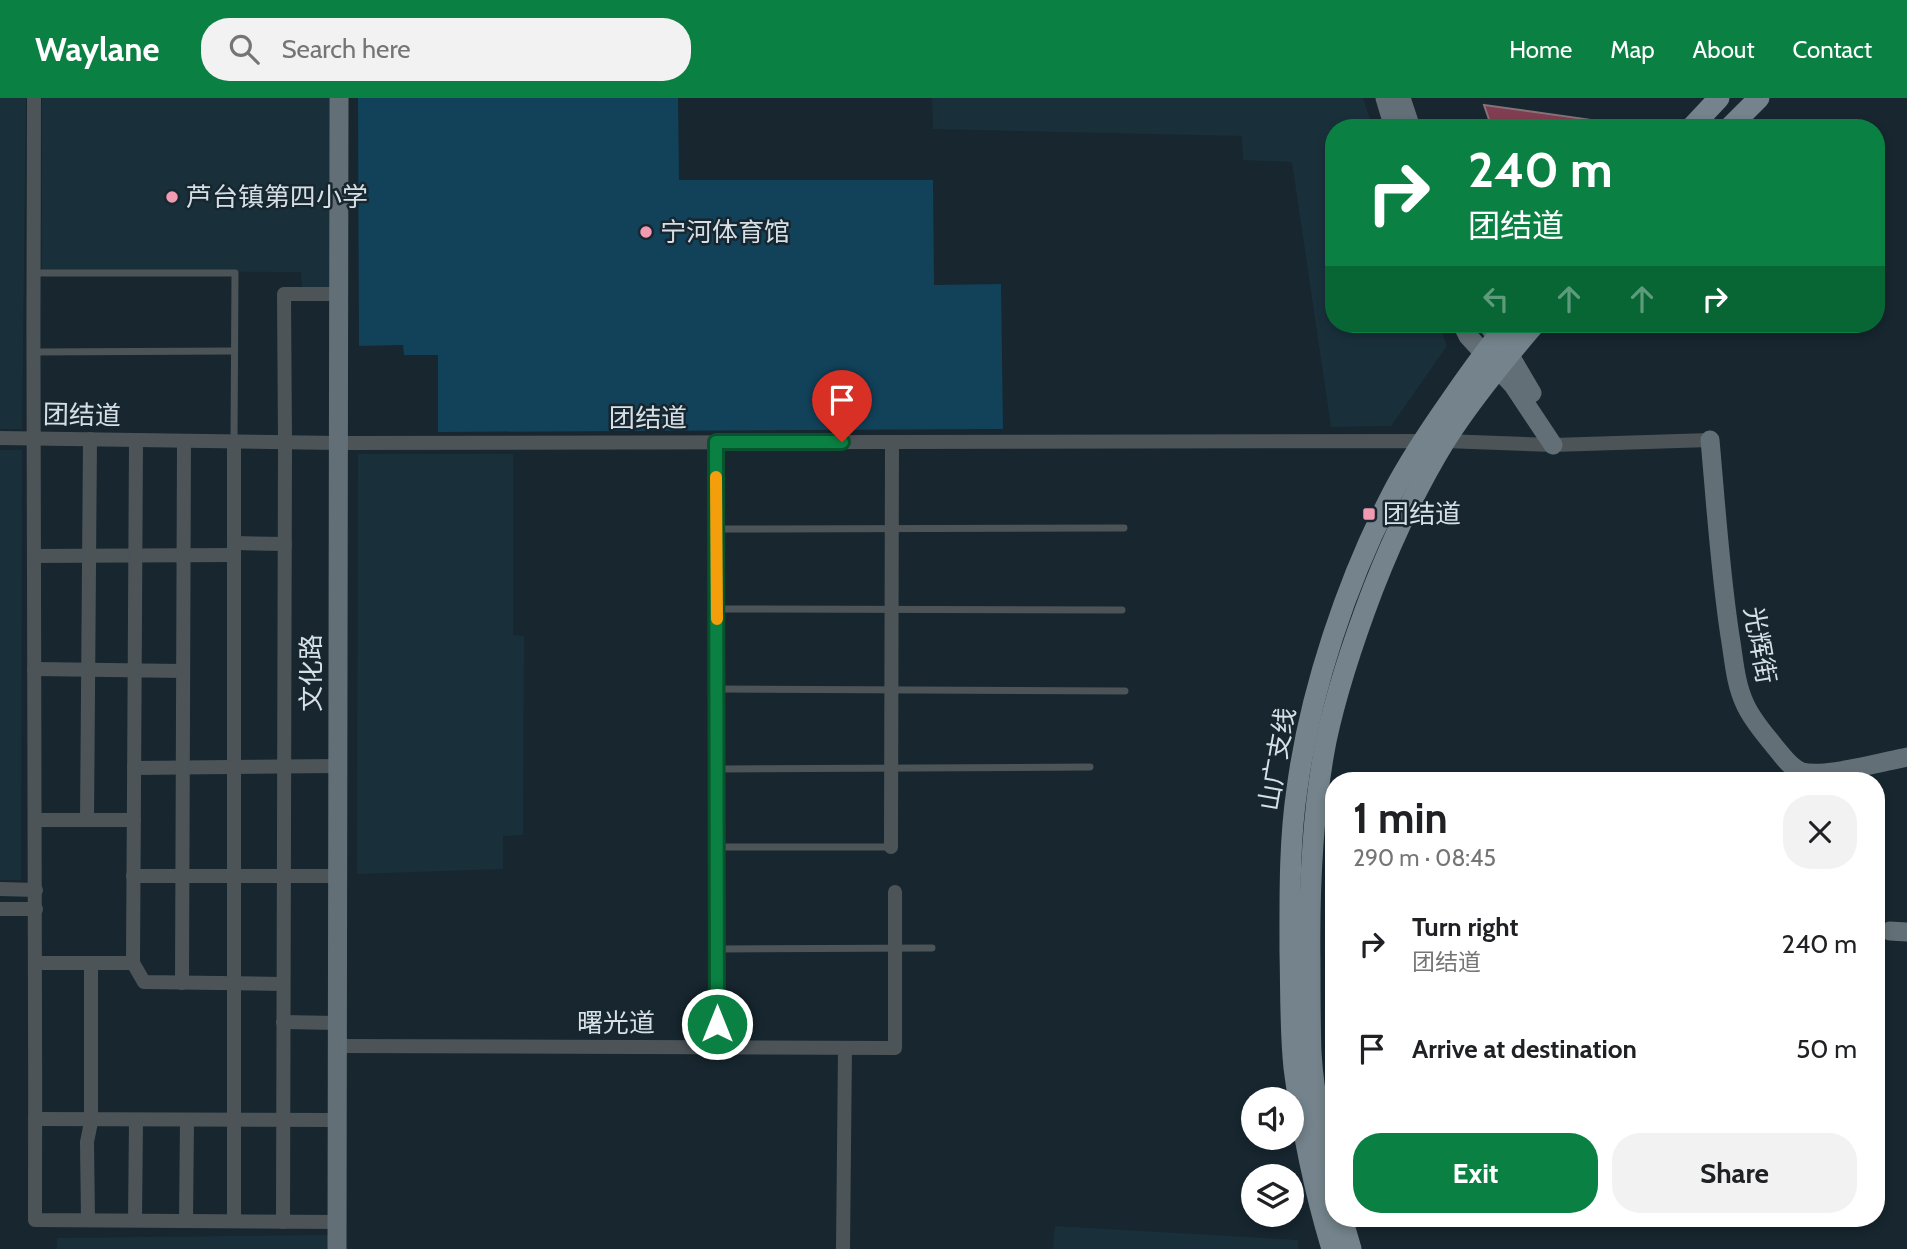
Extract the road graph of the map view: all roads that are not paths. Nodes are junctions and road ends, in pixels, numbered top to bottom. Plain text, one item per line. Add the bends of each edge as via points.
1 (34, 98) edge
2 (339, 98) edge
3 (1385, 98) edge
4 (1401, 98) edge
5 (1719, 98) edge
6 (1759, 98) edge
7 (1392, 119) edge
8 (1408, 119) edge
9 (1699, 119) edge
10 (1738, 119) edge
11 (33, 272) junction
12 (338, 294) junction
13 (1466, 333) edge
14 (1517, 333) edge
15 (1497, 343) edge
16 (234, 351) junction
17 (33, 352) junction
18 (0, 438) edge
19 (33, 438) junction
20 (90, 439) junction
21 (136, 440) junction
22 (1705, 440) junction
23 (184, 441) junction
24 (1423, 441) junction
25 (1445, 441) junction
26 (285, 442) junction
27 (716, 442) junction
28 (892, 442) junction
29 (234, 443) junction
30 (338, 443) junction
31 (1559, 445) junction
32 (716, 528) junction
33 (892, 528) junction
34 (1124, 528) dead end
35 (285, 544) junction
36 (234, 549) junction
37 (34, 556) junction
38 (89, 556) junction
39 (135, 556) junction
40 (184, 556) junction
41 (717, 609) junction
42 (892, 609) junction
43 (1122, 610) dead end
44 (34, 668) junction
45 (88, 669) junction
46 (135, 670) junction
47 (183, 671) junction
48 (717, 689) junction
49 (892, 690) junction
50 (1125, 691) dead end
51 (1907, 757) edge
52 (338, 766) junction
53 (1907, 766) edge
54 (284, 767) junction
55 (134, 768) junction
56 (183, 768) junction
57 (234, 768) junction
58 (892, 768) junction
59 (1090, 768) dead end
60 (717, 769) junction
61 (1782, 772) edge
62 (1804, 772) edge
63 (1827, 772) edge
64 (1874, 772) edge
65 (35, 820) junction
66 (87, 820) junction
67 (134, 820) junction
68 (717, 847) junction
69 (891, 847) joint
70 (134, 876) junction
71 (183, 876) junction
72 (234, 876) junction
73 (284, 876) junction
74 (337, 876) junction
75 (0, 890) edge
76 (36, 890) junction
77 (895, 892) dead end
78 (0, 909) edge
79 (36, 909) junction
80 (895, 948) junction
81 (932, 948) dead end
82 (717, 949) junction
83 (36, 963) junction
84 (91, 963) junction
85 (133, 964) junction
86 (183, 983) junction
87 (234, 983) junction
88 (283, 984) junction
89 (283, 1023) junction
90 (337, 1023) junction
91 (337, 1046) junction
92 (717, 1048) junction
93 (845, 1048) junction
94 (35, 1119) junction
95 (91, 1119) junction
96 (136, 1120) junction
97 (187, 1120) junction
98 (234, 1120) junction
99 (283, 1120) junction
100 (337, 1120) junction
101 (1325, 1152) edge
102 (88, 1220) junction
103 (135, 1220) junction
104 (187, 1221) junction
105 (234, 1221) junction
106 (283, 1222) junction
107 (337, 1222) junction
108 (1325, 1226) edge
109 (1325, 1227) edge
110 (1345, 1227) edge
111 (337, 1249) edge
112 (843, 1249) edge
113 (1332, 1249) edge
114 (1351, 1249) edge

1 - 11 street
2 - 12 street, 文化路
3 - 7 street
4 - 8 street
5 - 9 main road
6 - 10 main road
11 - 16 lane via 235,273
11 - 17 street
12 - 26 street via 284,294
12 - 30 street, 文化路
13 - 15 street
14 - 15 main road, 山广支线
15 - 24 main road, 山广支线
15 - 25 main road, 山广支线
15 - 31 street via 1513,385
16 - 17 lane
16 - 29 lane
17 - 19 street
18 - 19 street, 团结道
19 - 20 street, 团结道
19 - 37 street
20 - 21 street, 团结道
20 - 38 street
21 - 23 street, 团结道
21 - 39 street
22 - 31 street, 团结道
22 - 61 street, 光辉街 via 1729,687 1747,729
22 - 62 street, 光辉街 via 1740,690 1748,710 1789,764
23 - 29 street, 团结道
23 - 40 street
24 - 25 street, 团结道
24 - 28 street, 团结道
24 - 108 main road, 山广支线 via 1365,549 1319,686 1297,789 1290,864 1294,1066
25 - 31 street, 团结道
25 - 101 main road, 山广支线 via 1406,513 1362,618 1326,741 1309,930 1311,1054
26 - 29 street, 团结道
26 - 30 street, 团结道
26 - 35 street
27 - 28 street, 团结道
27 - 30 street, 团结道
27 - 32 street
28 - 33 street
29 - 36 street
30 - 52 street, 文化路
32 - 33 lane
32 - 41 street
33 - 34 lane
33 - 42 street
35 - 36 street
35 - 54 street
36 - 40 street
36 - 57 street
37 - 38 street
37 - 44 street
38 - 39 street
38 - 45 street
39 - 40 street
39 - 46 street
40 - 47 street
41 - 42 lane
41 - 48 street
42 - 43 lane
42 - 49 street
44 - 45 street
44 - 65 street
45 - 46 street
45 - 66 street
46 - 47 street
46 - 55 street
47 - 56 street
48 - 49 lane
48 - 60 street
49 - 50 lane
49 - 58 street
51 - 63 street, 光辉街
52 - 54 street
52 - 74 street, 文化路
53 - 64 street
54 - 57 street
54 - 73 street
55 - 56 street
55 - 67 street
56 - 57 street
56 - 71 street
57 - 72 street
58 - 59 lane
58 - 60 lane
58 - 69 street
60 - 68 street
65 - 66 street
65 - 76 street
66 - 67 street
67 - 70 street
68 - 69 lane
68 - 82 street
70 - 71 street
70 - 85 street
71 - 72 street
71 - 86 street
72 - 73 street
72 - 87 street
73 - 74 street
73 - 88 street
74 - 90 street, 文化路
75 - 76 street
76 - 79 street
77 - 80 street
78 - 79 street
79 - 83 street
80 - 81 lane
80 - 82 lane
80 - 93 street, 曙光道 via 895,1048
82 - 92 street
83 - 84 street
83 - 94 street
84 - 85 street
84 - 95 street
85 - 86 street via 144,982
86 - 87 street
87 - 88 street
87 - 98 street
88 - 89 street
89 - 90 street
89 - 99 street
90 - 91 street, 文化路
91 - 92 street, 曙光道
91 - 100 street, 文化路
92 - 93 street, 曙光道
93 - 112 street
94 - 95 street
94 - 102 street via 35,1220
95 - 96 street
95 - 102 street
96 - 97 street
96 - 103 street
97 - 98 street
97 - 104 street
98 - 99 street
98 - 105 street
99 - 100 street
99 - 106 street
100 - 107 street, 文化路
102 - 103 street
103 - 104 street
104 - 105 street
105 - 106 street
106 - 107 street
107 - 111 street, 文化路
109 - 113 main road, 山广支线
110 - 114 main road

